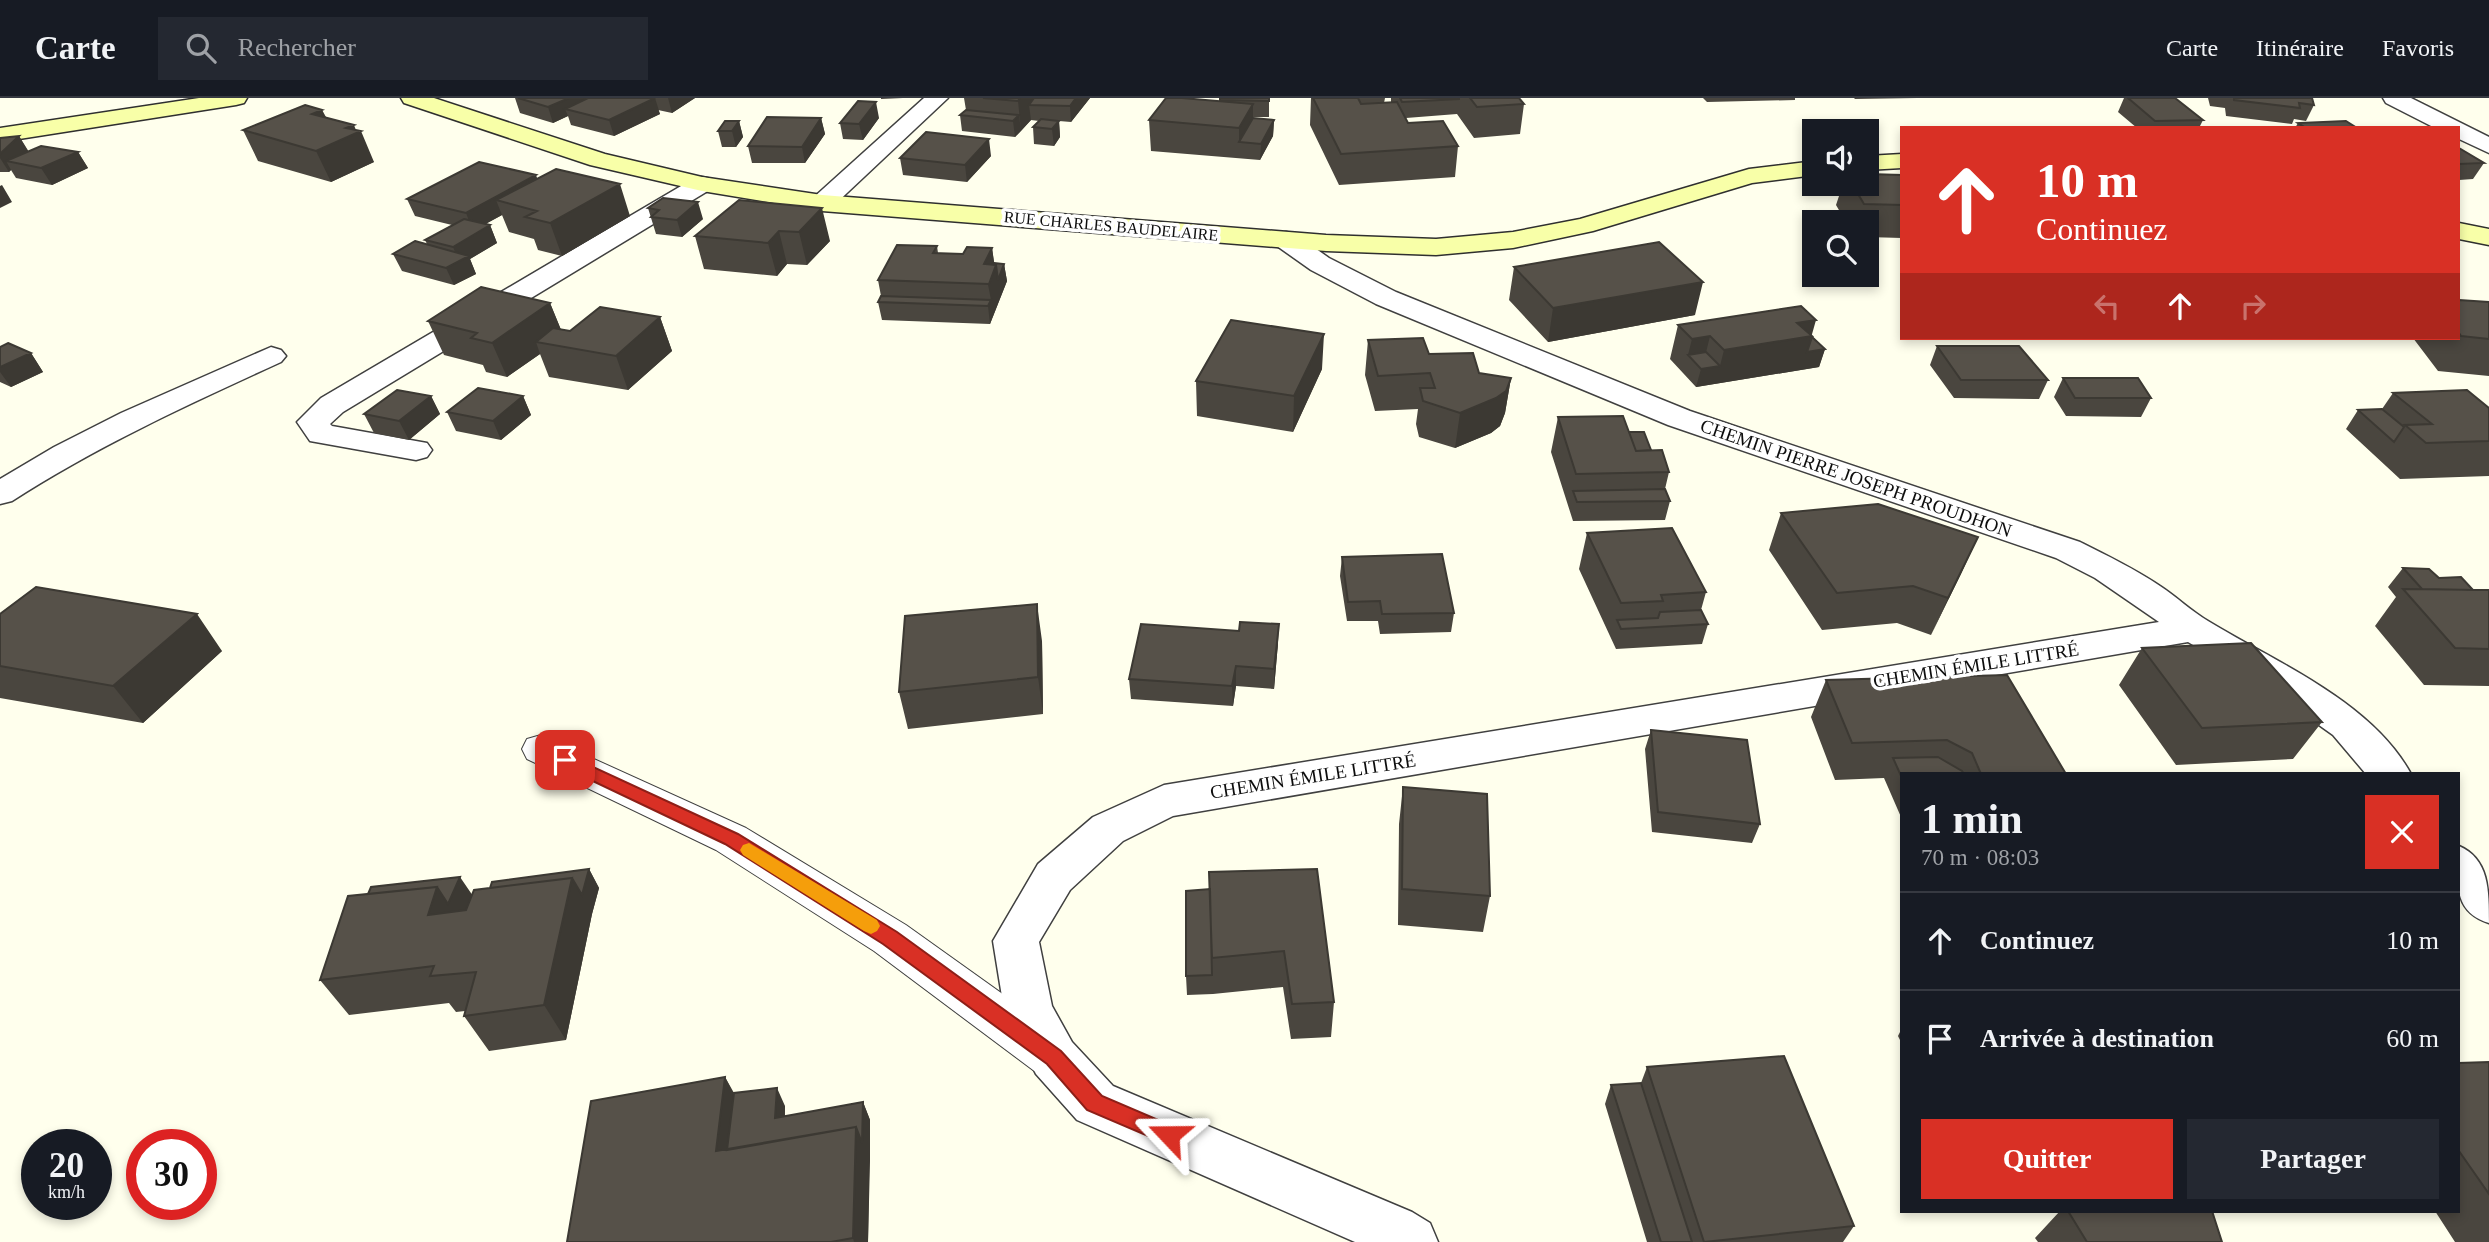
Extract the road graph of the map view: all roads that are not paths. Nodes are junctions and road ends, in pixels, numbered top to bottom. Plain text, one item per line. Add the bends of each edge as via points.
1 (236, 98) edge
2 (412, 98) edge
3 (937, 98) edge
4 (2394, 98) edge
5 (2449, 126) edge
6 (2460, 132) edge
7 (0, 135) edge
8 (2489, 146) edge
9 (1900, 161) edge
10 (1879, 162) edge
11 (1802, 170) edge
12 (702, 184) junction
13 (822, 203) junction
14 (2460, 231) edge
15 (2489, 237) edge
16 (1286, 240) junction
17 (271, 356) dead end
18 (416, 450) dead end
19 (0, 494) edge
20 (2193, 629) junction
21 (541, 749) dead end
22 (2389, 772) edge
23 (2460, 864) edge
24 (2489, 905) edge
25 (1054, 1058) junction
26 (1411, 1242) edge

1 - 7 main road
2 - 12 main road, RUE CHARLES BAUDELAIRE via 598,160
3 - 13 street
4 - 5 street
6 - 8 street
9 - 10 main road
11 - 16 main road, RUE CHARLES BAUDELAIRE via 1749,176 1584,226 1513,240 1436,247
12 - 13 main road, RUE CHARLES BAUDELAIRE
12 - 18 street via 332,405 313,422 321,433
13 - 16 main road, RUE CHARLES BAUDELAIRE
14 - 15 main road
16 - 20 street, CHEMIN PIERRE JOSEPH PROUDHON via 1320,264 1386,298 1679,418 2067,550 2148,595
17 - 19 street via 109,429
20 - 22 street, CHEMIN PIERRE JOSEPH PROUDHON via 2278,676 2347,725
20 - 25 street, CHEMIN ÉMILE LITTRÉ via 1164,801 1108,829 1054,877 1016,941 1028,1009
21 - 25 lane via 732,839 890,938
23 - 24 street
25 - 26 street, CHEMIN ÉMILE LITTRÉ via 1095,1103

